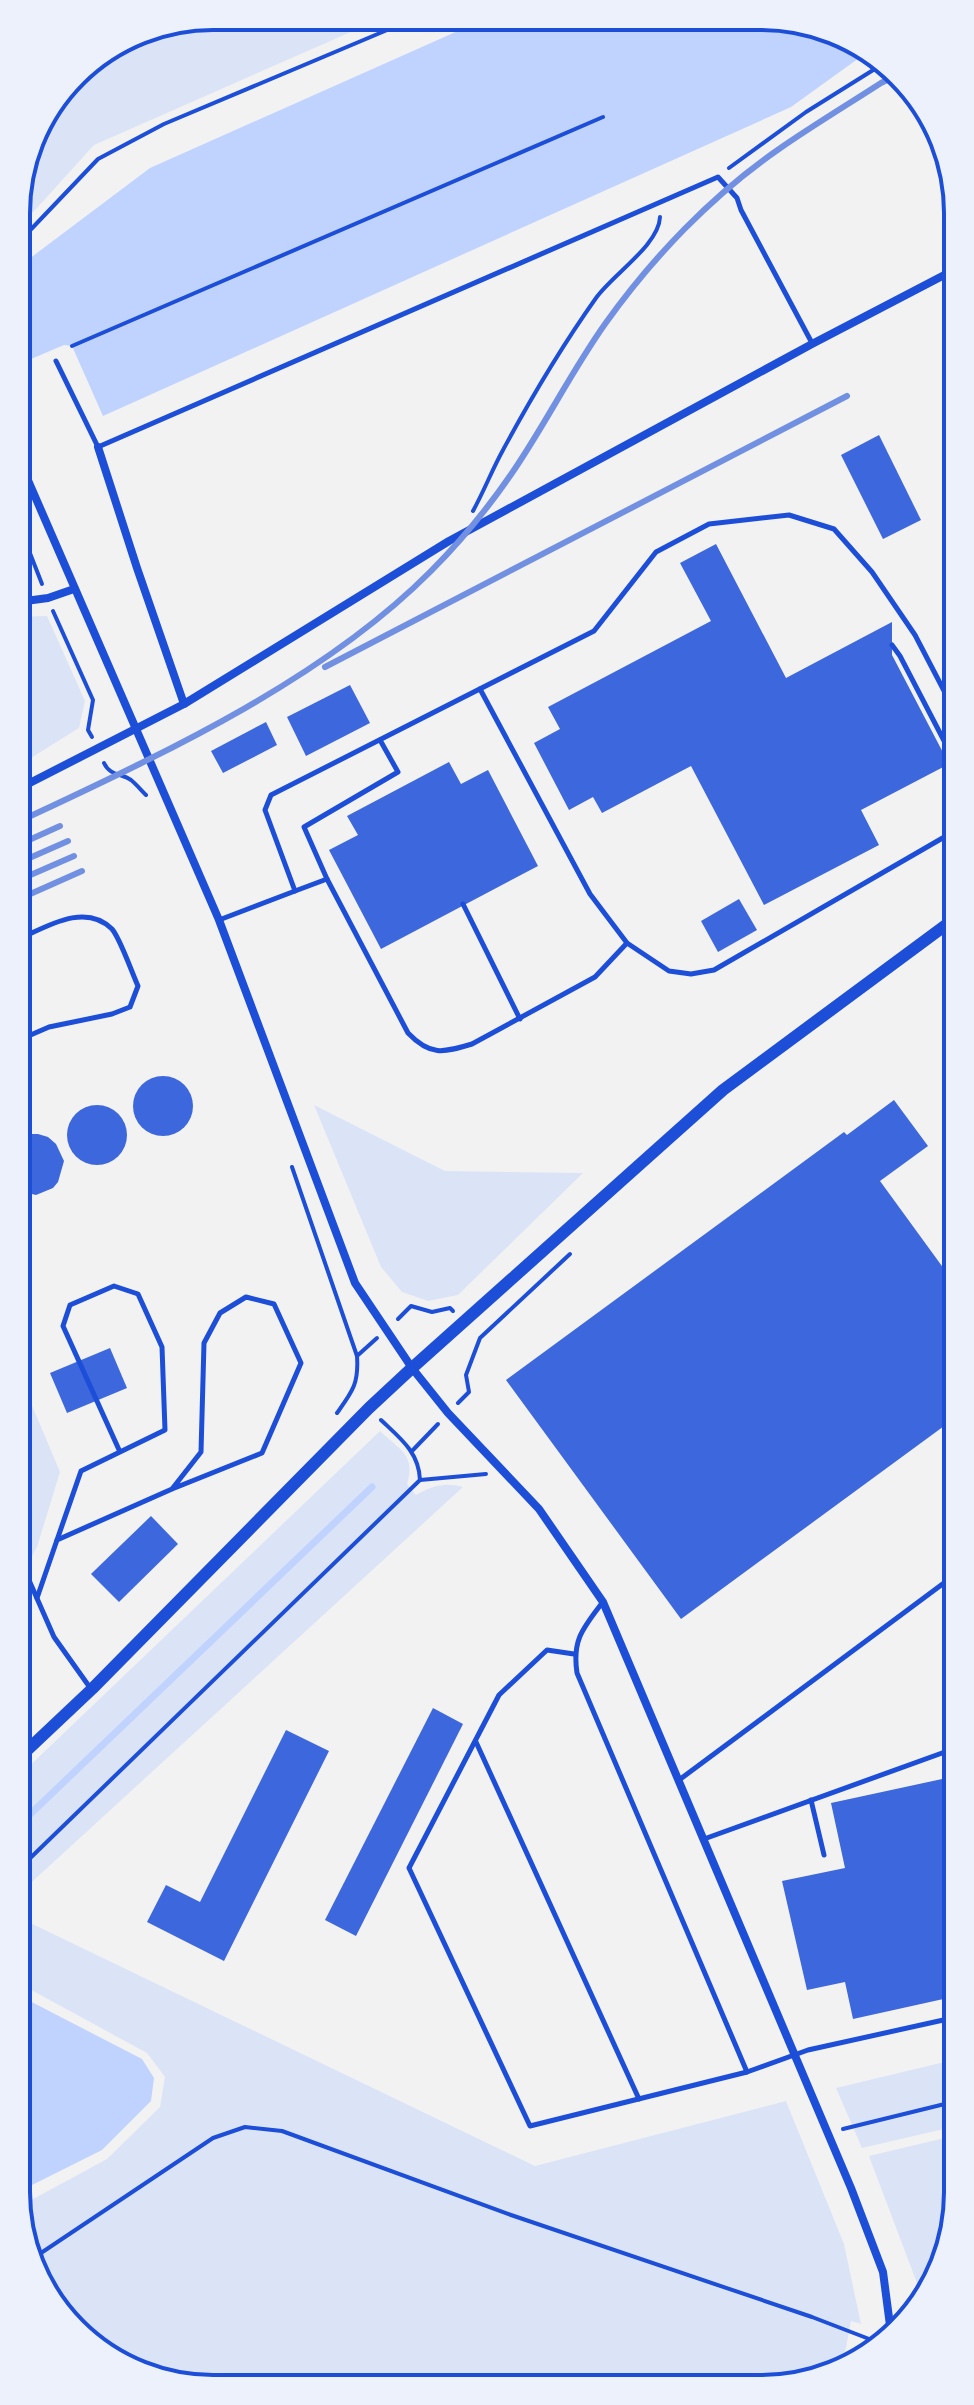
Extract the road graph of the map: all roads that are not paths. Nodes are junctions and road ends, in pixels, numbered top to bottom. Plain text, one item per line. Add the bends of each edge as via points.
1 (944, 275) edge
2 (812, 344) junction
3 (56, 361) dead end
4 (98, 447) junction
5 (30, 486) edge
6 (74, 589) junction
7 (30, 600) edge
8 (892, 645) dead end
9 (480, 689) junction
10 (944, 691) edge
11 (184, 704) junction
12 (135, 730) junction
13 (380, 739) junction
14 (944, 741) edge
15 (30, 783) edge
16 (944, 837) edge
17 (327, 879) junction
18 (295, 891) junction
19 (463, 904) dead end
20 (219, 920) junction
21 (944, 926) edge
22 (30, 934) edge
23 (627, 943) junction
24 (520, 1019) junction
25 (30, 1035) edge
26 (412, 1368) junction
27 (120, 1452) junction
28 (172, 1489) junction
29 (57, 1540) junction
30 (30, 1582) edge
31 (944, 1583) edge
32 (37, 1598) junction
33 (603, 1602) junction
34 (574, 1654) junction
35 (92, 1689) junction
36 (475, 1741) junction
37 (30, 1748) edge
38 (944, 1752) edge
39 (679, 1780) junction
40 (811, 1800) junction
41 (704, 1839) junction
42 (824, 1855) dead end
43 (944, 2020) edge
44 (795, 2054) junction
45 (747, 2072) junction
46 (639, 2099) junction
47 (890, 2322) edge

1 - 2 street
2 - 4 lane via 737,198 718,177
2 - 11 street via 449,541
3 - 4 lane
4 - 11 street
5 - 6 street
6 - 7 street
6 - 12 street
8 - 14 lane
9 - 10 lane via 594,631 656,552 709,524 789,515 834,529 872,572 915,635
9 - 13 lane
9 - 23 lane via 590,894
11 - 12 street
12 - 15 street
12 - 20 street
13 - 17 lane via 398,772 304,827
13 - 18 lane via 271,795 265,810
16 - 23 lane via 714,970 669,971
17 - 18 lane
17 - 24 lane via 408,1033 420,1046 436,1052 454,1050
18 - 20 lane
19 - 24 lane
20 - 26 street via 355,1283
21 - 26 street via 723,1090
22 - 25 lane via 69,917 94,919 112,930 138,986 130,1007
23 - 24 lane via 595,977
26 - 33 street via 539,1509
26 - 35 street
27 - 27 lane via 63,1326 70,1305 114,1286 138,1294 162,1347 165,1416 165,1430
27 - 29 lane via 81,1471
28 - 28 lane via 262,1453 301,1363 274,1304 246,1297 220,1313 204,1343 201,1452
28 - 29 lane
29 - 32 lane
30 - 32 lane
31 - 39 lane
32 - 35 lane via 54,1637
33 - 34 lane via 578,1638
33 - 39 street
34 - 36 lane via 547,1650 499,1695
34 - 45 lane via 577,1673
35 - 37 street
36 - 46 lane
36 - 46 lane via 409,1868 530,2126
38 - 40 lane
39 - 41 street
40 - 41 lane
40 - 42 lane
41 - 44 street
43 - 44 lane
44 - 45 lane
44 - 47 street via 883,2272
45 - 46 lane

